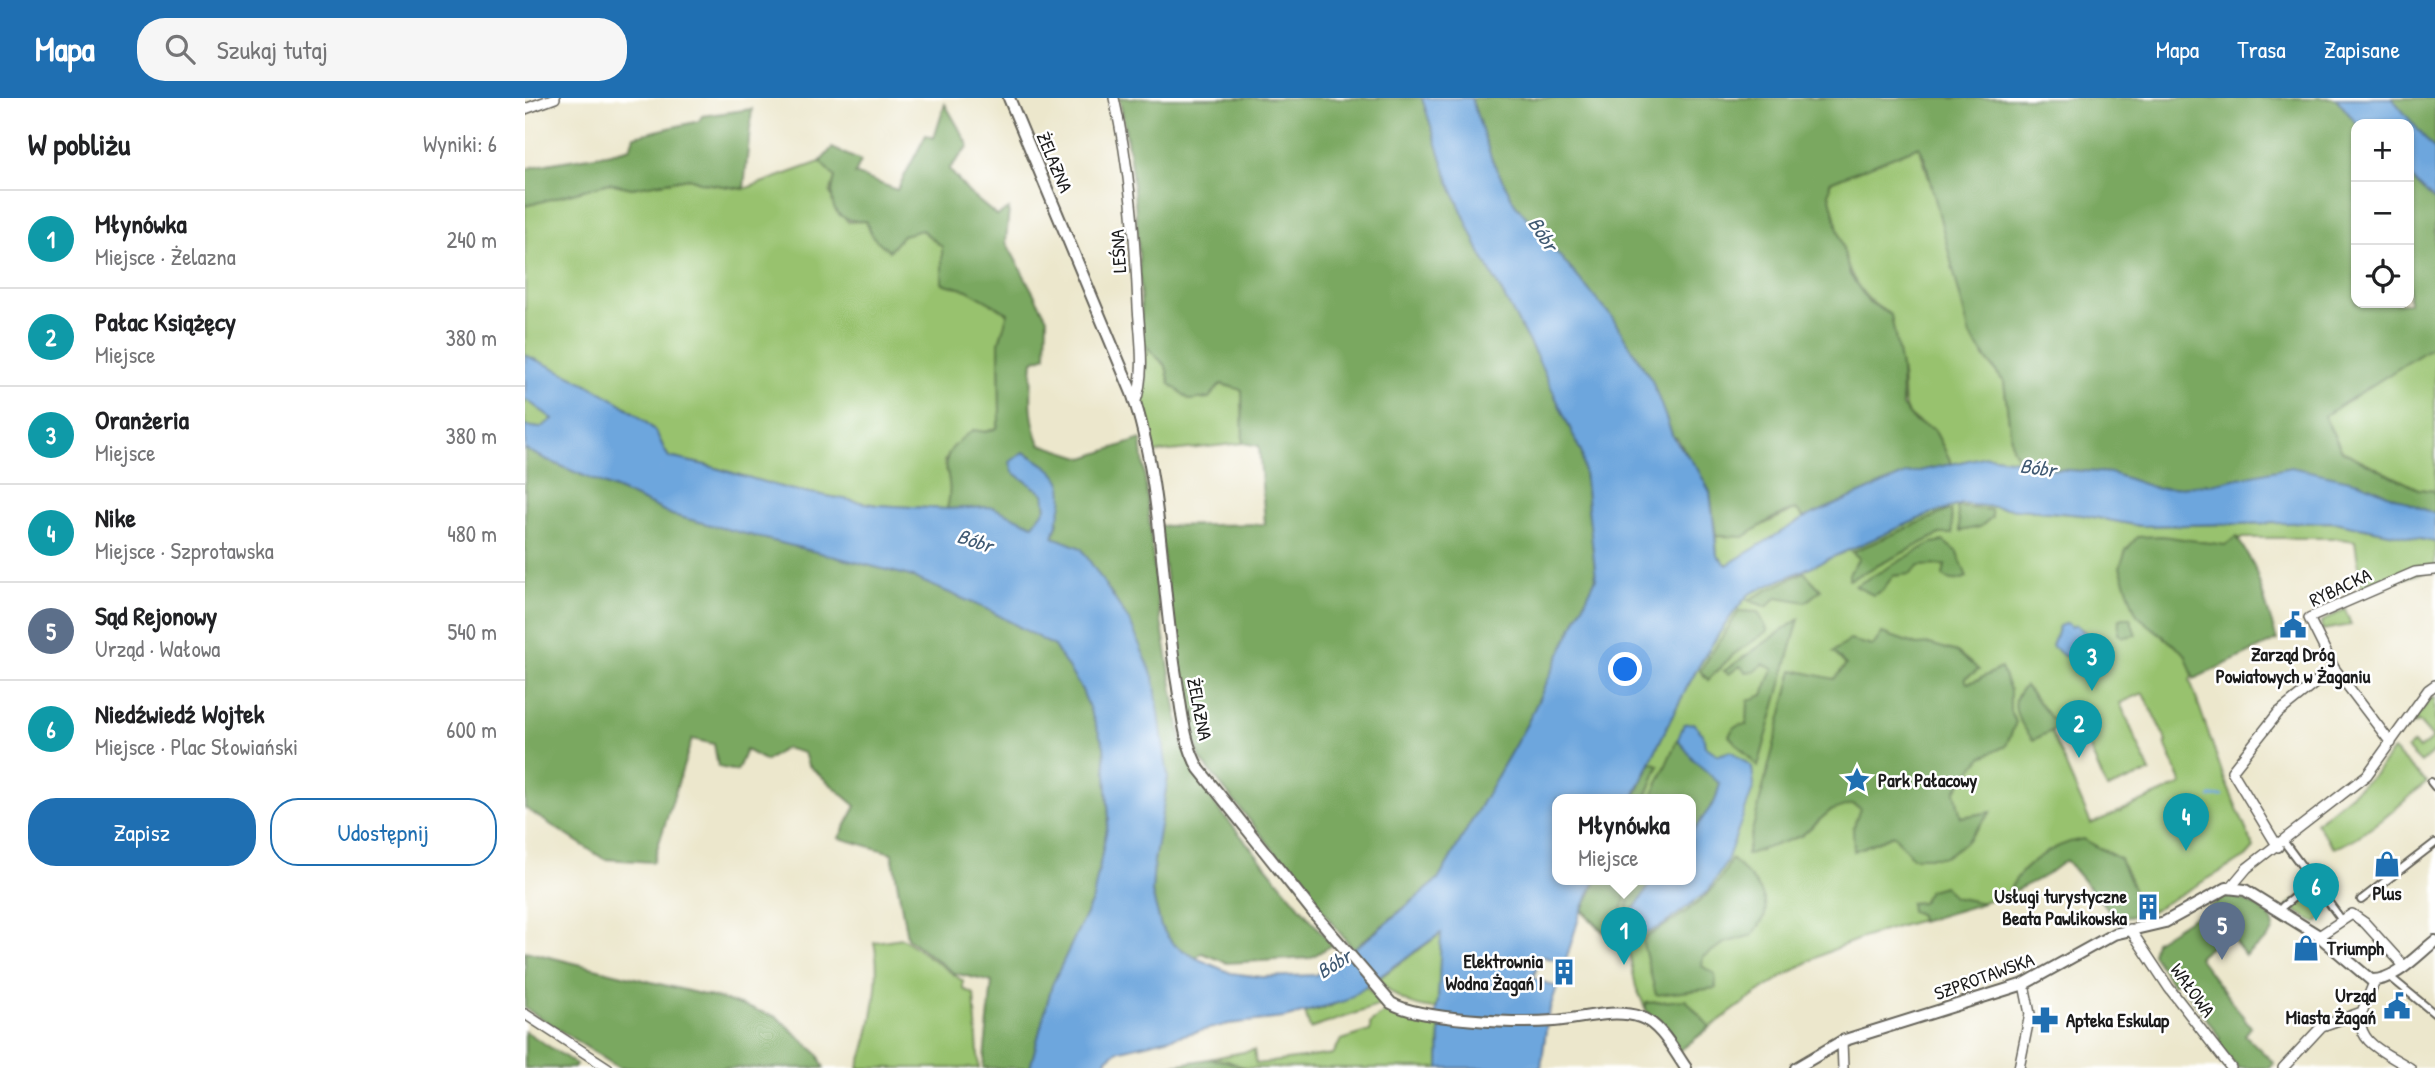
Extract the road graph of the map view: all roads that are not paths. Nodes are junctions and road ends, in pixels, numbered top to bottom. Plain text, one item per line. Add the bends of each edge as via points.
1 (555, 98) edge
2 (1009, 98) edge
3 (1114, 98) edge
4 (525, 109) edge
5 (1135, 404) junction
6 (2435, 570) edge
7 (2334, 668) junction
8 (2435, 685) edge
9 (2392, 743) junction
10 (2435, 843) edge
11 (2281, 844) junction
12 (2313, 882) junction
13 (2231, 887) junction
14 (2361, 900) dead end
15 (2282, 910) junction
16 (2341, 919) junction
17 (2130, 929) junction
18 (2319, 936) junction
19 (2435, 941) edge
20 (2404, 966) junction
21 (2389, 976) junction
22 (2375, 980) junction
23 (2024, 984) junction
24 (2362, 1012) junction
25 (525, 1014) edge
26 (2435, 1014) edge
27 (1842, 1041) junction
28 (608, 1068) edge
29 (1686, 1068) edge
30 (1796, 1068) edge
31 (1843, 1068) edge
32 (2019, 1068) edge
33 (2231, 1068) edge
34 (2283, 1068) edge
35 (2410, 1068) edge

1 - 4 street
2 - 5 street, ŻELAZNA
3 - 5 street, LEŚNA via 1135,231 1142,370
5 - 29 street, ŻELAZNA via 1146,435 1166,622 1191,754 1214,789 1378,992 1404,1010 1433,1016 1551,1021 1613,1014 1642,1018 1657,1029
6 - 7 street, RYBACKA via 2415,572 2309,618
7 - 9 street
7 - 11 street via 2278,713 2232,771
8 - 9 street
9 - 11 street via 2367,775
10 - 14 street
11 - 12 street
11 - 13 street via 2241,873
12 - 15 street
12 - 16 street
13 - 15 street
13 - 17 street, SZPROTAWSKA via 2215,891 2165,922
15 - 18 street
16 - 18 street
16 - 20 street via 2352,914 2358,917
17 - 23 street, SZPROTAWSKA via 2114,933
17 - 33 street, WAŁOWA via 2168,988
18 - 22 street
19 - 20 street
20 - 21 street
21 - 22 street
21 - 26 street
22 - 24 street
23 - 27 street, SZPROTAWSKA
23 - 32 street via 2031,1014
24 - 34 street via 2327,1023
24 - 35 street via 2366,1040
25 - 28 street
27 - 30 street, SZPROTAWSKA
27 - 31 street

